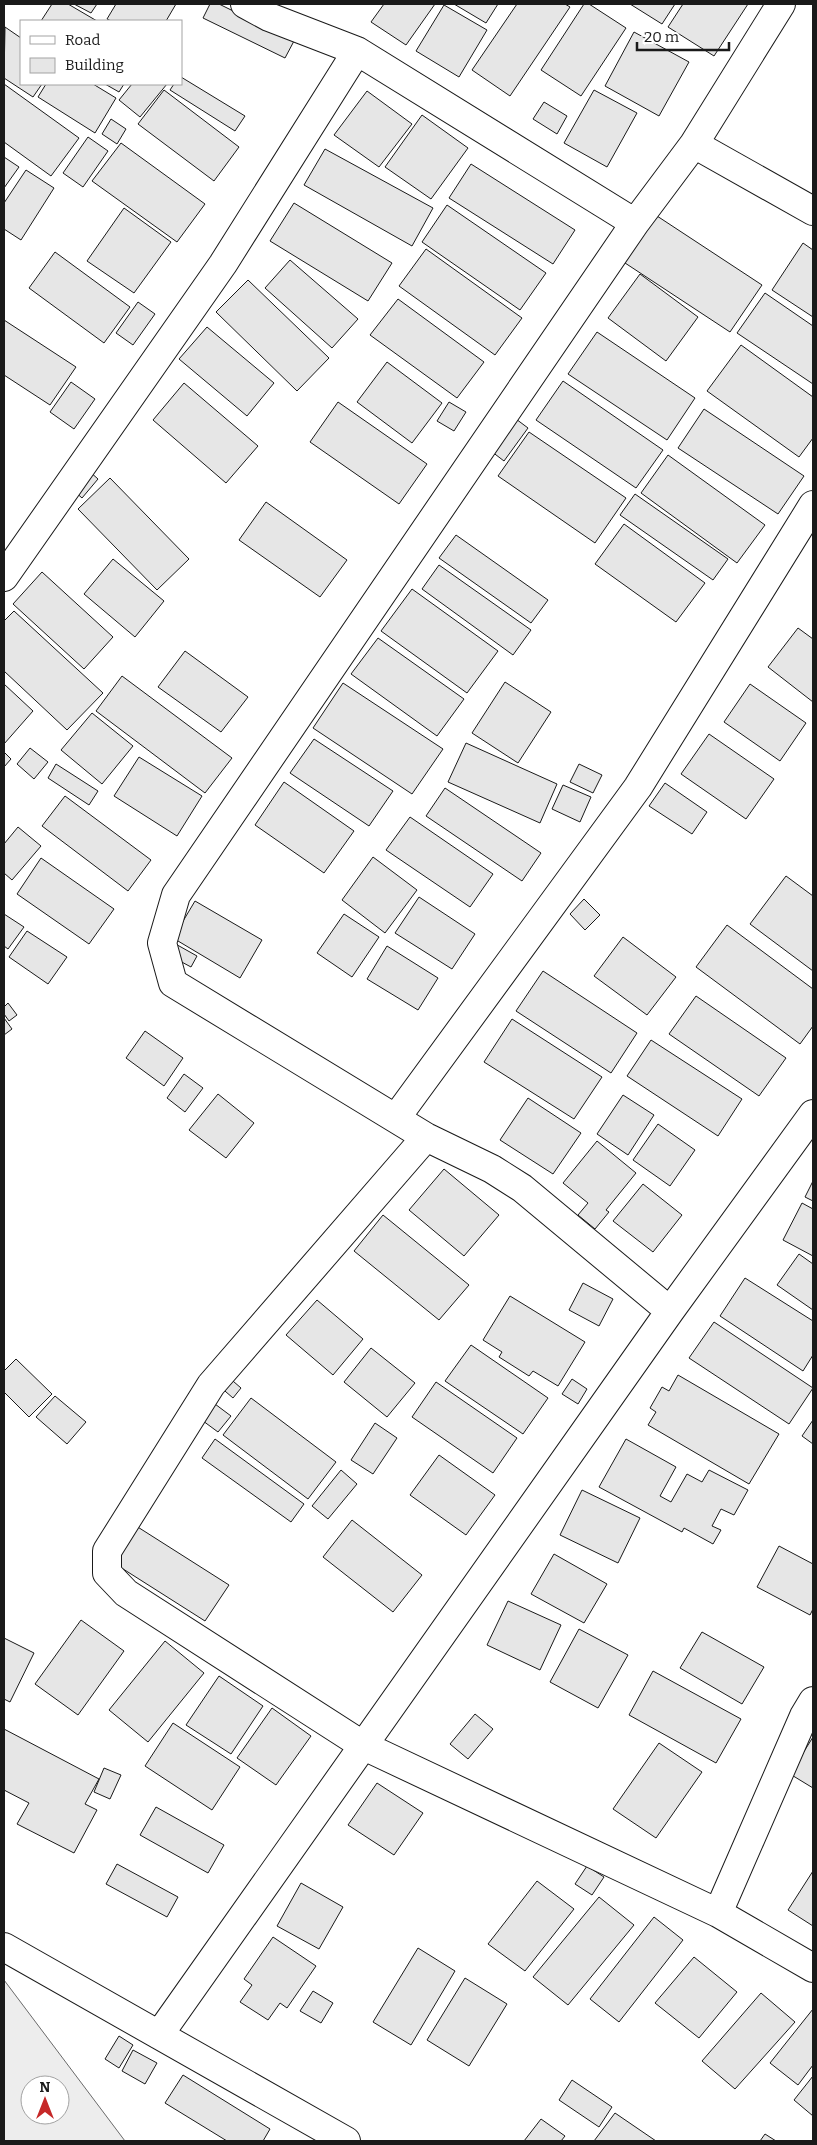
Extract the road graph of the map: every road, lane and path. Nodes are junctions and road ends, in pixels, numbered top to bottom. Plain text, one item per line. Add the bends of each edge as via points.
1 (245, 4) edge
2 (781, 4) edge
3 (273, 10) edge
4 (357, 51) junction
5 (694, 144) junction
6 (813, 211) edge
7 (636, 223) junction
8 (813, 505) edge
9 (4, 577) edge
10 (813, 1114) edge
11 (396, 1118) junction
12 (426, 1137) junction
13 (670, 1311) junction
14 (813, 1701) edge
15 (364, 1746) junction
16 (718, 1913) junction
17 (4, 1948) edge
18 (813, 1968) edge
19 (159, 2035) junction
20 (346, 2141) edge

1 - 3 street
2 - 5 street
3 - 4 street
4 - 7 street
4 - 9 street via 223,264
5 - 6 street
5 - 7 street
7 - 11 street via 176,895 162,943 173,983
8 - 11 street via 638,787
10 - 13 street
11 - 12 street
12 - 13 street via 492,1169 522,1188
12 - 15 street via 211,1386 107,1551 107,1573 126,1593
13 - 15 street
14 - 16 street
15 - 16 street
15 - 19 street
16 - 18 street
17 - 19 street
19 - 20 street

